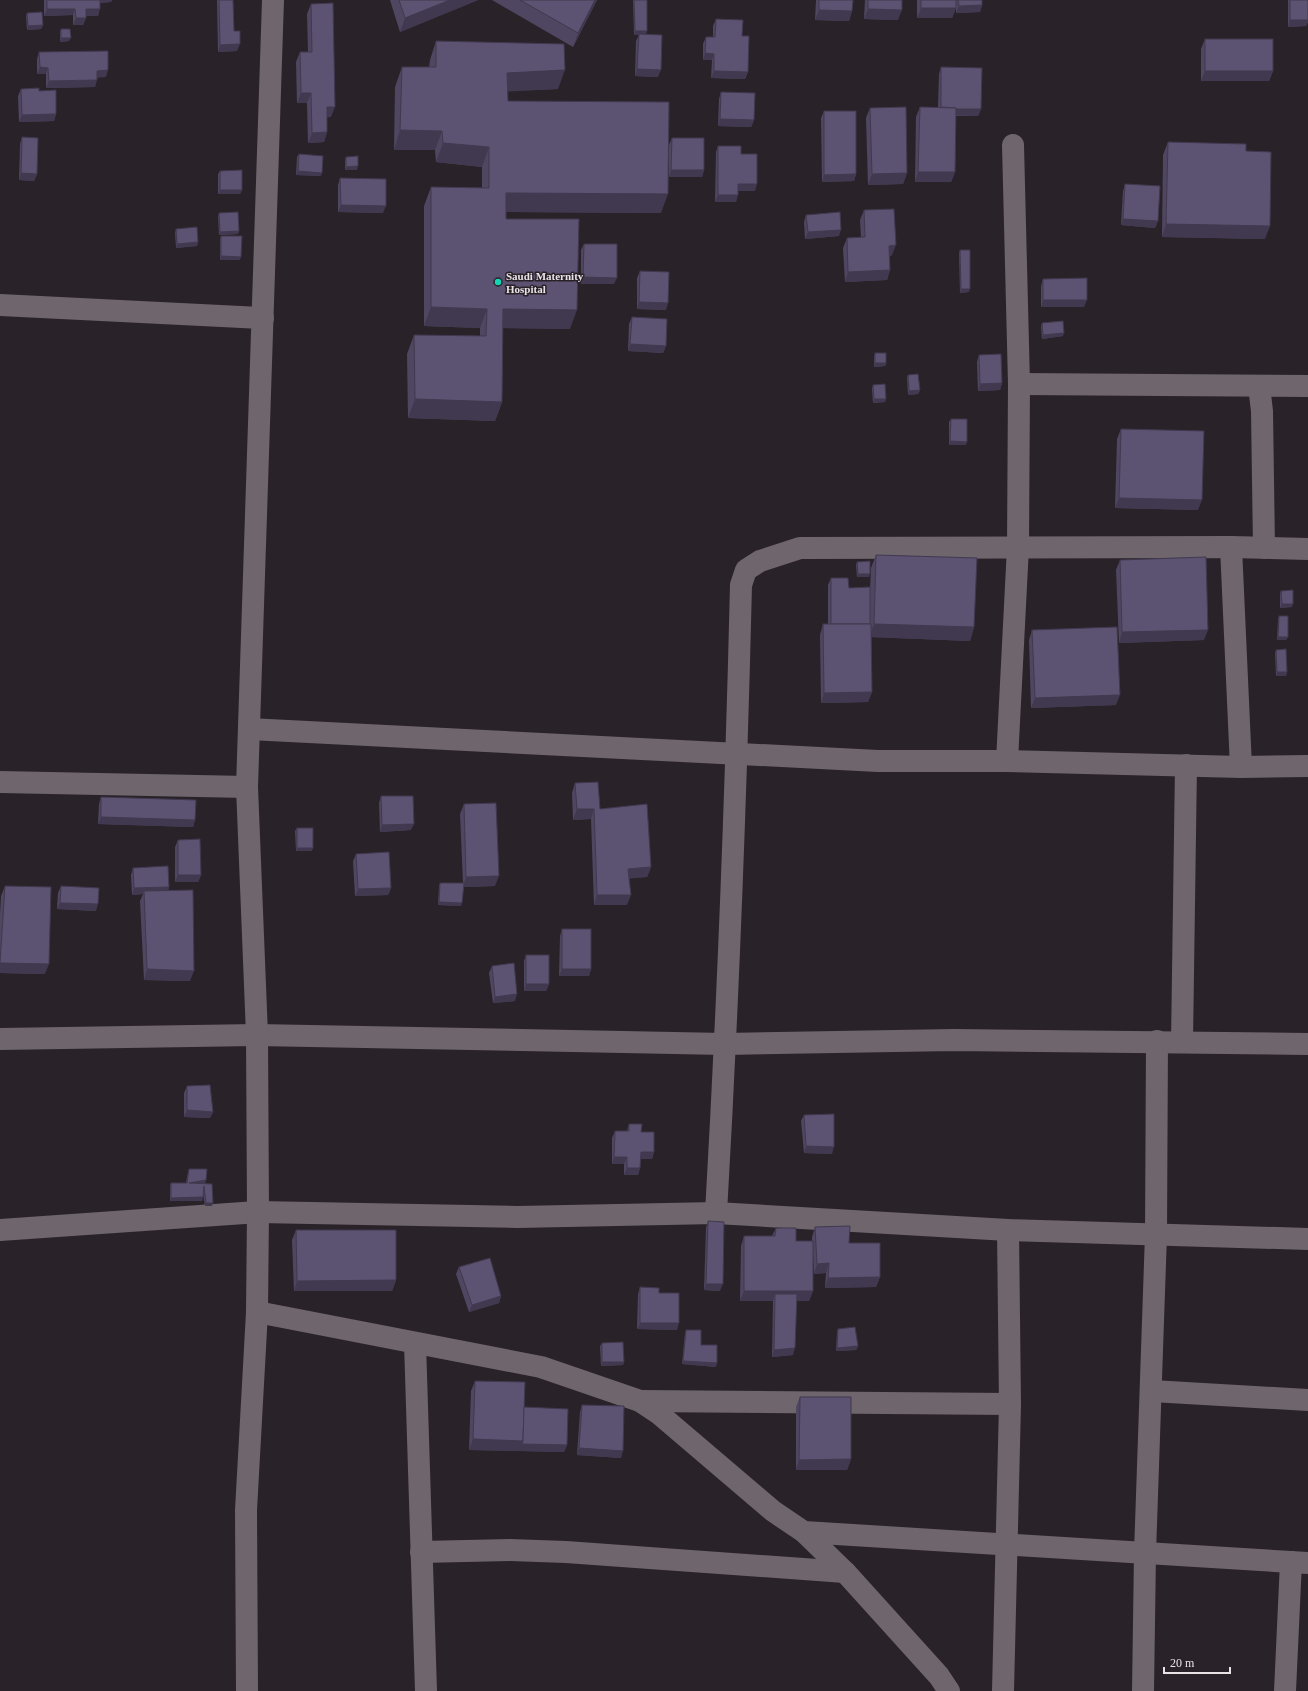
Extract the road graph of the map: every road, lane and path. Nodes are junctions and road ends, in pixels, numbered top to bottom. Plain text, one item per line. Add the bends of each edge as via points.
1 (273, 0) edge
2 (1013, 145) dead end
3 (0, 305) edge
4 (263, 318) junction
5 (1019, 384) junction
6 (1259, 386) junction
7 (1308, 386) edge
8 (1018, 547) junction
9 (1231, 547) junction
10 (1264, 548) junction
11 (1308, 549) edge
12 (249, 729) junction
13 (737, 755) junction
14 (1007, 761) junction
15 (1186, 765) junction
16 (1308, 766) edge
17 (1241, 767) junction
18 (0, 782) edge
19 (247, 787) junction
20 (257, 1034) junction
21 (0, 1039) edge
22 (1157, 1041) junction
23 (1182, 1042) junction
24 (725, 1044) junction
25 (1308, 1044) edge
26 (258, 1212) junction
27 (716, 1213) junction
28 (0, 1230) edge
29 (1008, 1230) junction
30 (1156, 1234) junction
31 (1308, 1239) edge
32 (258, 1312) junction
33 (415, 1343) junction
34 (1152, 1391) junction
35 (1308, 1400) edge
36 (640, 1401) junction
37 (1010, 1404) junction
38 (804, 1532) junction
39 (1006, 1544) junction
40 (422, 1552) junction
41 (1146, 1553) junction
42 (1299, 1563) edge
43 (845, 1572) junction
44 (246, 1691) edge
45 (426, 1691) edge
46 (949, 1691) edge
47 (1003, 1691) edge
48 (1143, 1691) edge
49 (1285, 1691) edge

1 - 4 street
2 - 5 street
3 - 4 street
4 - 12 street
5 - 6 street
5 - 8 street
6 - 7 street
6 - 10 street via 1262,412
8 - 9 street
8 - 13 street via 800,548 760,561 746,570 740,585
8 - 14 street
9 - 10 street
9 - 17 street
10 - 11 street
12 - 13 street
12 - 19 street
13 - 14 street via 878,761
13 - 24 street
14 - 15 street
15 - 17 street
15 - 23 street
16 - 17 street
18 - 19 street
19 - 20 street
20 - 21 street
20 - 24 street
20 - 26 street
22 - 23 street
22 - 24 street via 954,1040
22 - 30 street
23 - 25 street
24 - 27 street
26 - 27 street via 516,1217
26 - 28 street
26 - 32 street
27 - 29 street
29 - 30 street
29 - 37 street
30 - 31 street
30 - 34 street
32 - 33 street
32 - 44 street via 246,1510
33 - 36 street via 541,1367
33 - 40 street
34 - 35 street
34 - 41 street
36 - 37 street
36 - 38 street via 658,1412 773,1511
37 - 39 street
38 - 39 street
38 - 43 street
39 - 41 street
39 - 47 street
40 - 43 street via 566,1552
40 - 45 street
41 - 42 street
41 - 48 street
42 - 49 street
43 - 46 street

